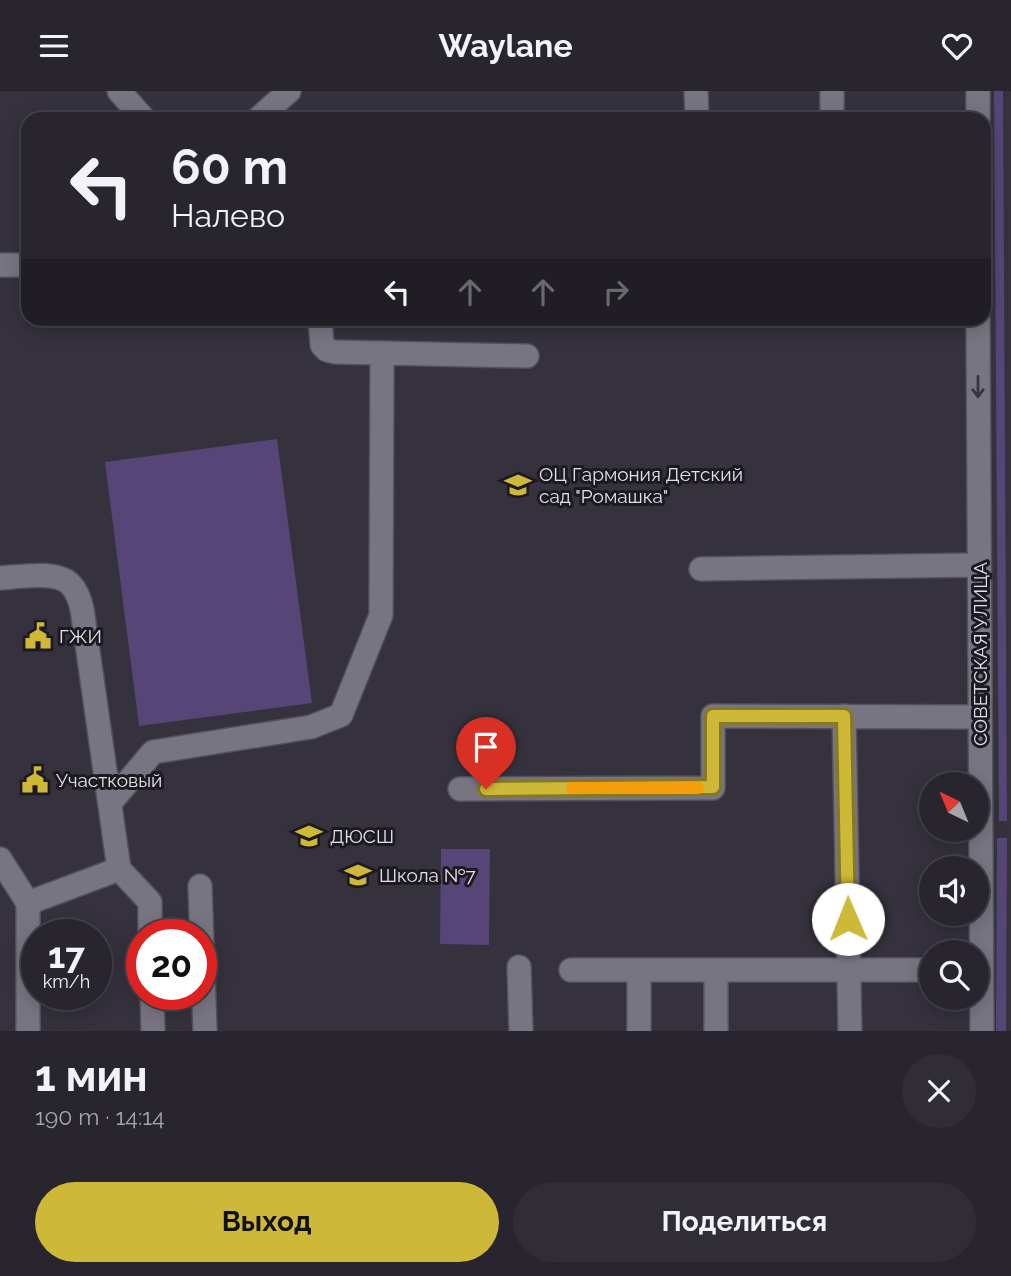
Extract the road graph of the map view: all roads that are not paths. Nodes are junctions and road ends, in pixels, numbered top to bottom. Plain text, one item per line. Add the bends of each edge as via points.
1 (119, 91) edge
2 (289, 91) edge
3 (696, 91) edge
4 (832, 91) edge
5 (978, 91) edge
6 (138, 112) edge
7 (266, 112) edge
8 (697, 112) edge
9 (832, 112) edge
10 (978, 112) edge
11 (0, 265) edge
12 (21, 265) edge
13 (321, 326) edge
14 (978, 326) edge
15 (382, 353) junction
16 (527, 356) dead end
17 (979, 565) junction
18 (701, 569) dead end
19 (0, 578) edge
20 (844, 716) junction
21 (980, 717) junction
22 (460, 789) dead end
23 (110, 803) junction
24 (0, 859) edge
25 (119, 869) junction
26 (200, 886) dead end
27 (29, 903) junction
28 (150, 919) edge
29 (979, 940) edge
30 (519, 967) dead end
31 (571, 970) dead end
32 (639, 970) junction
33 (716, 970) junction
34 (848, 970) junction
35 (919, 970) edge
36 (152, 1010) edge
37 (981, 1010) edge
38 (28, 1031) edge
39 (153, 1031) edge
40 (205, 1031) edge
41 (521, 1031) edge
42 (639, 1031) edge
43 (716, 1031) edge
44 (850, 1031) edge
45 (982, 1031) edge

1 - 6 street
2 - 7 street
3 - 8 street
4 - 9 street
5 - 10 street
11 - 12 street
13 - 15 street via 322,345 327,350
14 -> 17 street, СОВЕТСКАЯ УЛИЦА
15 - 16 street
15 - 23 street via 382,615 341,715 312,727 153,752
17 - 18 street
17 - 21 street, СОВЕТСКАЯ УЛИЦА
19 - 23 street via 60,578 79,597
20 - 21 street
20 - 22 street via 713,716 713,787
20 - 34 street
21 - 29 street, СОВЕТСКАЯ УЛИЦА
23 - 25 street
24 - 27 street
25 - 27 street
25 - 28 street via 150,902
26 - 40 street
27 - 38 street
30 - 41 street
31 - 32 street
32 - 33 street
32 - 42 street
33 - 34 street
33 - 43 street
34 - 35 street
34 - 44 street
36 - 39 street
37 - 45 street, СОВЕТСКАЯ УЛИЦА

